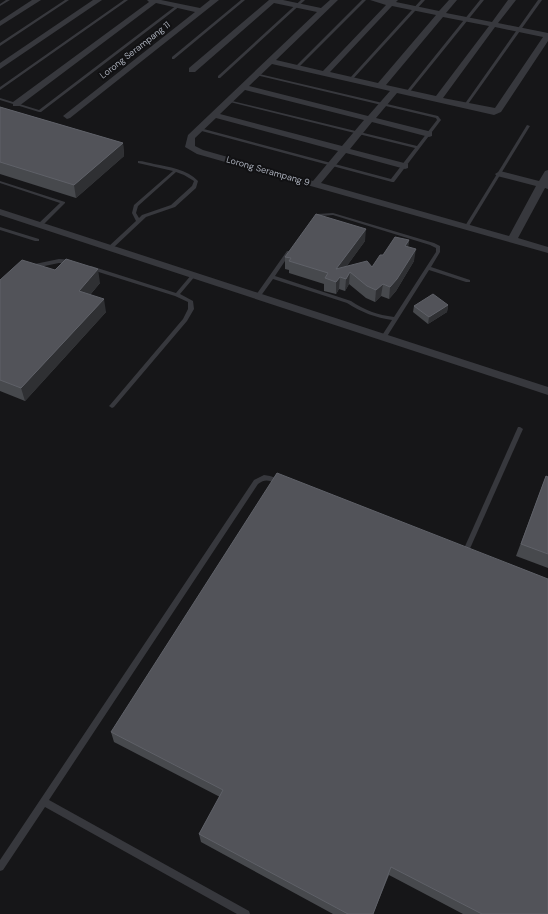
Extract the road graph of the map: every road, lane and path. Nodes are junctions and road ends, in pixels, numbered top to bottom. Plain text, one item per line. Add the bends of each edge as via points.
1 (8, 0) edge
2 (37, 0) edge
3 (67, 0) edge
4 (98, 0) edge
5 (126, 0) edge
6 (153, 0) edge
7 (213, 0) edge
8 (243, 0) edge
9 (273, 0) edge
10 (334, 0) edge
11 (364, 0) edge
12 (374, 0) edge
13 (423, 0) edge
14 (453, 0) edge
15 (482, 0) edge
16 (512, 0) edge
17 (540, 0) edge
18 (392, 2) edge
19 (300, 3) edge
20 (0, 5) edge
21 (178, 6) junction
22 (415, 8) junction
23 (200, 11) junction
24 (323, 11) junction
25 (441, 14) junction
26 (466, 19) junction
27 (0, 24) edge
28 (493, 25) junction
29 (520, 30) junction
30 (548, 36) edge
31 (0, 45) edge
32 (173, 58) dead end
33 (270, 61) junction
34 (0, 67) edge
35 (297, 67) junction
36 (192, 70) dead end
37 (325, 73) junction
38 (256, 74) junction
39 (219, 77) dead end
40 (351, 79) junction
41 (380, 86) junction
42 (243, 87) junction
43 (0, 89) edge
44 (395, 90) junction
45 (407, 93) junction
46 (0, 99) edge
47 (437, 100) junction
48 (228, 101) junction
49 (16, 104) junction
50 (383, 104) junction
51 (465, 106) junction
52 (214, 115) junction
53 (67, 116) dead end
54 (370, 119) junction
55 (528, 126) dead end
56 (198, 129) junction
57 (358, 133) junction
58 (429, 134) junction
59 (418, 148) junction
60 (344, 149) junction
61 (140, 162) dead end
62 (331, 166) junction
63 (405, 166) junction
64 (175, 171) junction
65 (500, 174) junction
66 (548, 174) edge
67 (0, 182) edge
68 (315, 184) junction
69 (545, 185) edge
70 (0, 212) edge
71 (138, 221) junction
72 (40, 225) junction
73 (310, 226) edge
74 (467, 226) junction
75 (0, 228) edge
76 (512, 239) junction
77 (37, 240) dead end
78 (110, 248) junction
79 (292, 248) edge
80 (548, 250) edge
81 (79, 264) edge
82 (86, 267) edge
83 (28, 268) edge
84 (428, 268) junction
85 (194, 276) junction
86 (273, 277) junction
87 (468, 282) dead end
88 (177, 295) junction
89 (258, 296) junction
90 (396, 320) junction
91 (384, 337) junction
92 (548, 391) edge
93 (112, 406) dead end
94 (520, 429) dead end
95 (288, 485) edge
96 (458, 550) edge
97 (465, 553) junction
98 (472, 556) edge
99 (44, 802) junction
100 (0, 867) edge
101 (246, 914) edge

1 - 20 lane
2 - 27 street
3 - 31 lane
4 - 34 street
5 - 43 lane
6 - 21 street
6 - 49 street
7 - 23 street, Lorong Serampang 11
8 - 32 lane
9 - 19 street
9 - 36 street
10 - 24 street, Lorong Serampang 9
11 - 35 lane
12 - 18 street
13 - 22 lane
14 - 25 street
15 - 26 lane
16 - 28 street
17 - 29 lane
18 - 22 street
18 - 37 street
19 - 24 street
19 - 39 lane
21 - 23 street
21 - 49 lane via 40,111
22 - 25 street
22 - 40 lane
23 - 53 street, Lorong Serampang 11
24 - 33 street, Lorong Serampang 9
25 - 26 street
25 - 41 street
26 - 28 street
26 - 45 lane
28 - 29 street
28 - 47 street
29 - 30 street
29 - 51 lane
30 - 51 street via 498,110 494,112
33 - 35 street
33 - 38 street, Lorong Serampang 9
35 - 37 street
37 - 40 street
38 - 42 street, Lorong Serampang 9
38 - 50 lane
40 - 41 street
41 - 44 street
42 - 48 street, Lorong Serampang 9
42 - 54 street
44 - 45 street
44 - 50 street
45 - 47 street
46 - 49 lane
47 - 51 street
48 - 52 street, Lorong Serampang 9
48 - 57 lane
50 - 54 street
50 - 58 lane via 439,118
52 - 56 street, Lorong Serampang 9
52 - 60 street
54 - 57 street
54 - 58 street
55 - 65 lane
56 - 62 lane
56 - 68 street, Lorong Serampang 9 via 189,141 190,147 194,149
57 - 59 lane
57 - 60 street
58 - 59 lane
59 - 63 lane
60 - 62 street
60 - 63 street
61 - 64 lane
62 - 63 lane via 392,181
62 - 68 street
64 - 71 lane via 136,206 134,213
64 - 71 lane via 192,176 196,181 194,187 173,206 151,213
65 - 69 street
65 - 74 lane
66 - 69 street
67 - 72 lane via 63,203
68 - 74 street, Lorong Serampang 9
69 - 76 street
70 - 72 street
71 - 78 lane
72 - 78 street
73 - 84 lane via 319,215 333,214 432,244 438,247 438,252
74 - 76 street, Lorong Serampang 9
75 - 77 lane
76 - 80 street, Lorong Serampang 9
78 - 85 street
79 - 86 lane
81 - 83 lane via 59,262
82 - 88 lane
84 - 87 lane
84 - 90 lane
85 - 88 lane
85 - 89 street
86 - 89 lane
86 - 90 lane via 350,302 378,316
88 - 93 lane via 190,301 191,309 185,320
89 - 91 street
90 - 91 lane
91 - 92 street
94 - 97 lane
95 - 99 lane via 267,477 256,482
96 - 97 lane
97 - 98 lane
99 - 100 lane
99 - 101 lane

